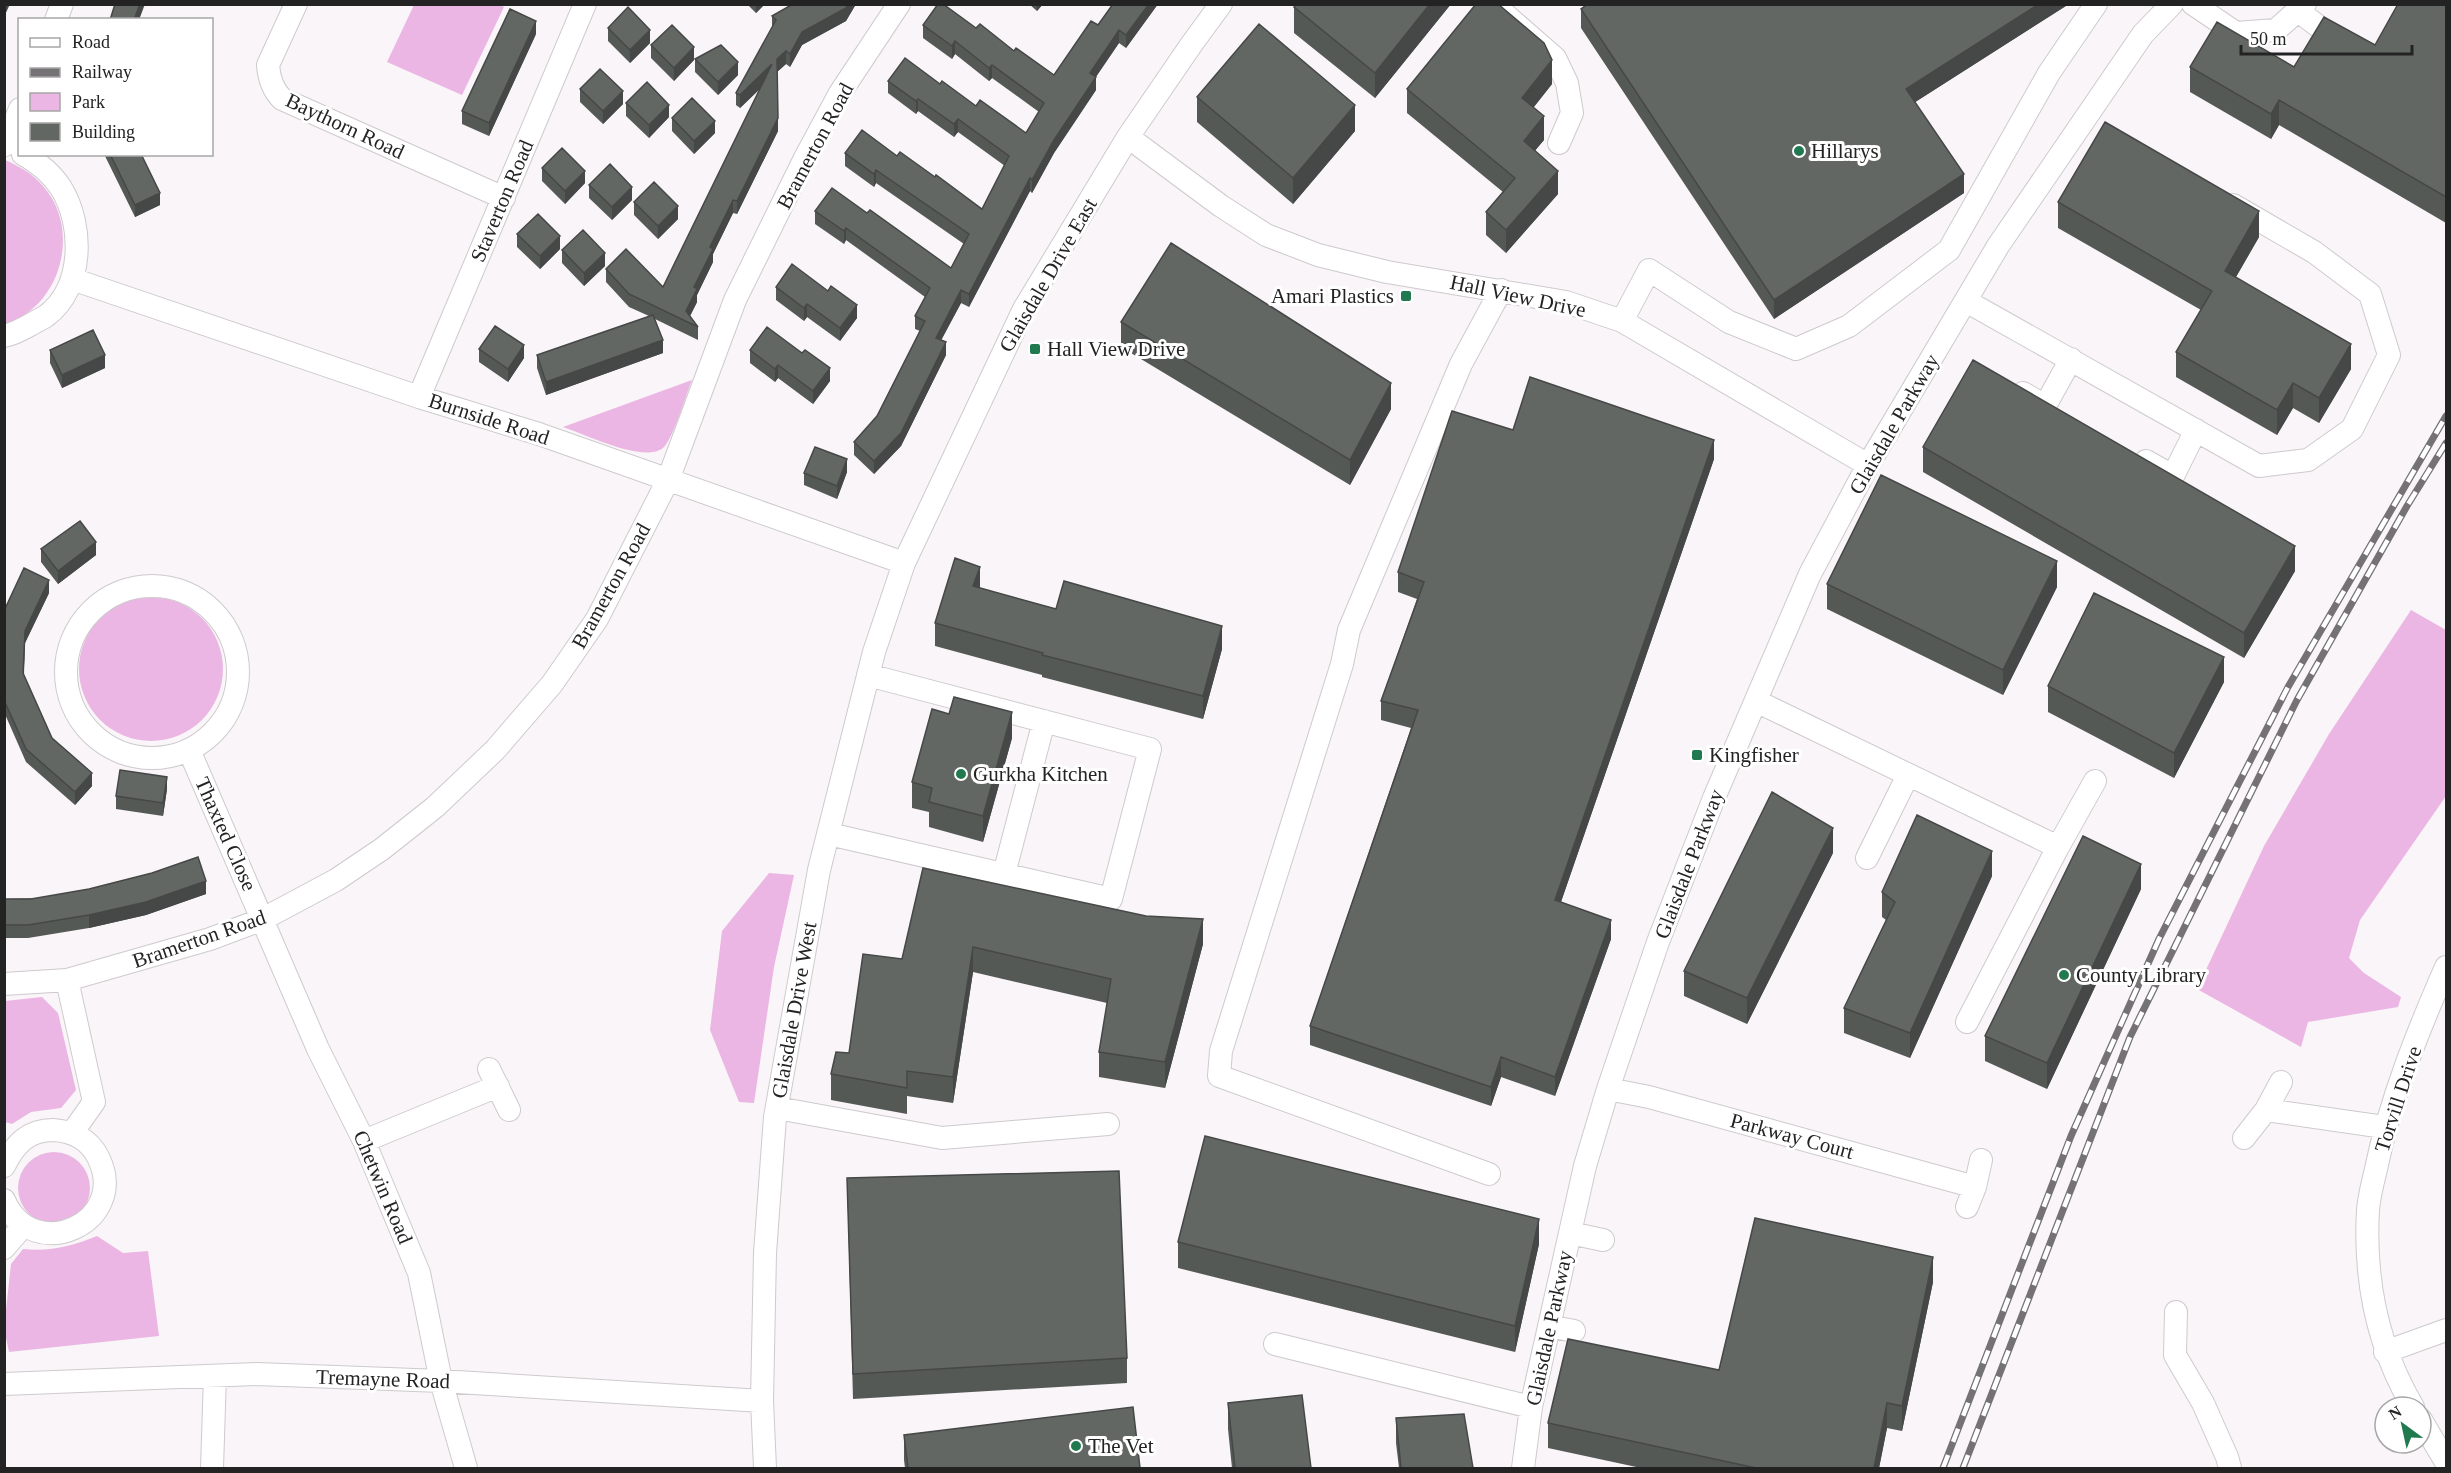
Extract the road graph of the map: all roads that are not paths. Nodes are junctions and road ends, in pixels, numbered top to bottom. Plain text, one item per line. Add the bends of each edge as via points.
1 (296, 4) edge
2 (585, 4) edge
3 (899, 4) edge
4 (1221, 4) edge
5 (1493, 4) edge
6 (2096, 4) edge
7 (2172, 4) edge
8 (2193, 4) edge
9 (2302, 8) edge
10 (2322, 29) edge
11 (18, 114) edge
12 (2084, 120) junction
13 (2104, 132) edge
14 (1128, 137) junction
15 (1559, 143) dead end
16 (5, 145) edge
17 (25, 156) edge
18 (2214, 195) edge
19 (504, 198) junction
20 (72, 279) junction
21 (1501, 290) junction
22 (1966, 301) junction
23 (1622, 321) junction
24 (4, 336) edge
25 (2071, 359) junction
26 (2008, 385) edge
27 (420, 397) junction
28 (2196, 430) junction
29 (2122, 448) edge
30 (1868, 465) junction
31 (668, 480) junction
32 (904, 564) junction
33 (868, 675) junction
34 (1756, 701) junction
35 (1044, 721) junction
36 (189, 750) junction
37 (1908, 776) junction
38 (2095, 782) dead end
39 (828, 834) junction
40 (2058, 847) junction
41 (1867, 858) dead end
42 (1004, 874) junction
43 (263, 919) junction
44 (2446, 967) edge
45 (67, 980) junction
46 (4, 984) edge
47 (1967, 1022) dead end
48 (2281, 1082) dead end
49 (1608, 1089) junction
50 (777, 1108) junction
51 (509, 1110) dead end
52 (2266, 1110) junction
53 (1108, 1124) dead end
54 (2384, 1127) junction
55 (72, 1133) junction
56 (2244, 1138) dead end
57 (364, 1141) junction
58 (1981, 1160) dead end
59 (4, 1166) edge
60 (1490, 1174) dead end
61 (4, 1200) edge
62 (24, 1225) junction
63 (1570, 1233) junction
64 (1603, 1239) dead end
65 (4, 1248) edge
66 (2176, 1312) dead end
67 (1549, 1326) junction
68 (2446, 1330) edge
69 (1574, 1331) dead end
70 (1275, 1344) dead end
71 (2385, 1352) junction
72 (215, 1376) junction
73 (441, 1381) junction
74 (4, 1384) edge
75 (2406, 1395) edge
76 (762, 1401) junction
77 (1531, 1407) junction
78 (2433, 1446) edge
79 (2441, 1463) edge
80 (212, 1468) edge
81 (466, 1468) edge
82 (765, 1468) edge
83 (1523, 1468) edge
84 (2230, 1468) edge

1 - 19 street, Baythorn Road via 268,65 275,92 282,99
2 - 19 street, Staverton Road
3 - 31 street, Bramerton Road via 835,102 735,300
4 - 14 street, Glaisdale Drive East
5 - 15 street via 1555,58 1568,83 1572,113
6 - 23 street via 2049,73 1948,250 1849,326 1796,349 1728,322 1650,270
7 - 12 street, Glaisdale Parkway via 2143,34
8 - 9 street via 2236,33 2276,30
9 - 10 street
11 - 16 street
12 - 13 street
12 - 22 street, Glaisdale Parkway via 1998,246
14 - 21 street, Hall View Drive via 1266,235 1318,255 1387,272
14 - 32 street, Glaisdale Drive East via 1024,309
17 - 20 street via 38,163 61,188 74,219 77,251
18 - 28 street via 2314,252 2370,294 2390,355 2352,429 2308,460 2259,466
19 - 27 street, Staverton Road
20 - 24 street via 48,315
20 - 27 street, Burnside Road
21 - 23 street, Hall View Drive via 1566,302
21 - 60 street via 1461,364 1349,630 1342,664 1221,1051 1219,1076
22 - 25 street
22 - 30 street, Glaisdale Parkway
23 - 30 street, Hall View Drive
25 - 26 street via 2045,406
25 - 28 street
27 - 31 street, Burnside Road
28 - 29 street via 2173,476
30 - 34 street, Glaisdale Parkway via 1810,574
31 - 32 street, Burnside Road
31 - 43 street, Bramerton Road via 597,619 552,684 495,750 435,807 382,849 336,880
32 - 33 street, Glaisdale Drive West
33 - 35 street
33 - 39 street, Glaisdale Drive West
34 - 37 street
34 - 49 street, Glaisdale Parkway via 1658,942
35 - 42 street
35 - 42 street via 1150,749 1111,899
36 - 36 street, Thaxted Close via 214,732 231,708 239,678 236,648 223,621 207,604 181,590 151,585 121,591 96,606 76,630 66,664 68,694 81,722 102,743 130,756 160,758
36 - 43 street, Thaxted Close
37 - 40 street
37 - 41 street
38 - 40 street
39 - 42 street
39 - 50 street, Glaisdale Drive West
40 - 47 street
43 - 45 street, Bramerton Road via 210,939
43 - 57 street, Chetwin Road via 318,1049
44 - 54 street, Torvill Drive
45 - 46 street, Bramerton Road
45 - 55 street via 94,1102
48 - 52 street
49 - 58 street, Parkway Court via 1649,1096 1971,1197
49 - 63 street, Glaisdale Parkway
50 - 53 street via 942,1138
50 - 76 street, Glaisdale Drive West via 765,1253
51 - 57 street via 494,1078
52 - 54 street
52 - 56 street
54 - 71 street, Torvill Drive via 2368,1208 2369,1283
55 - 59 street via 43,1130 32,1134 13,1148
55 - 62 street via 94,1149 104,1168 105,1190 98,1209 71,1231 47,1234
57 - 73 street, Chetwin Road via 419,1273
61 - 62 street
62 - 65 street
63 - 64 street
63 - 67 street, Glaisdale Parkway
66 - 84 street via 2175,1355 2203,1403
67 - 69 street
67 - 77 street, Glaisdale Parkway
68 - 71 street
70 - 77 street
71 - 75 street, Torvill Drive
72 - 73 street, Tremayne Road
72 - 74 street, Tremayne Road
72 - 80 street
73 - 76 street, Tremayne Road
73 - 81 street, Chetwin Road
76 - 82 street, Glaisdale Drive West
77 - 83 street, Glaisdale Parkway
78 - 79 street

